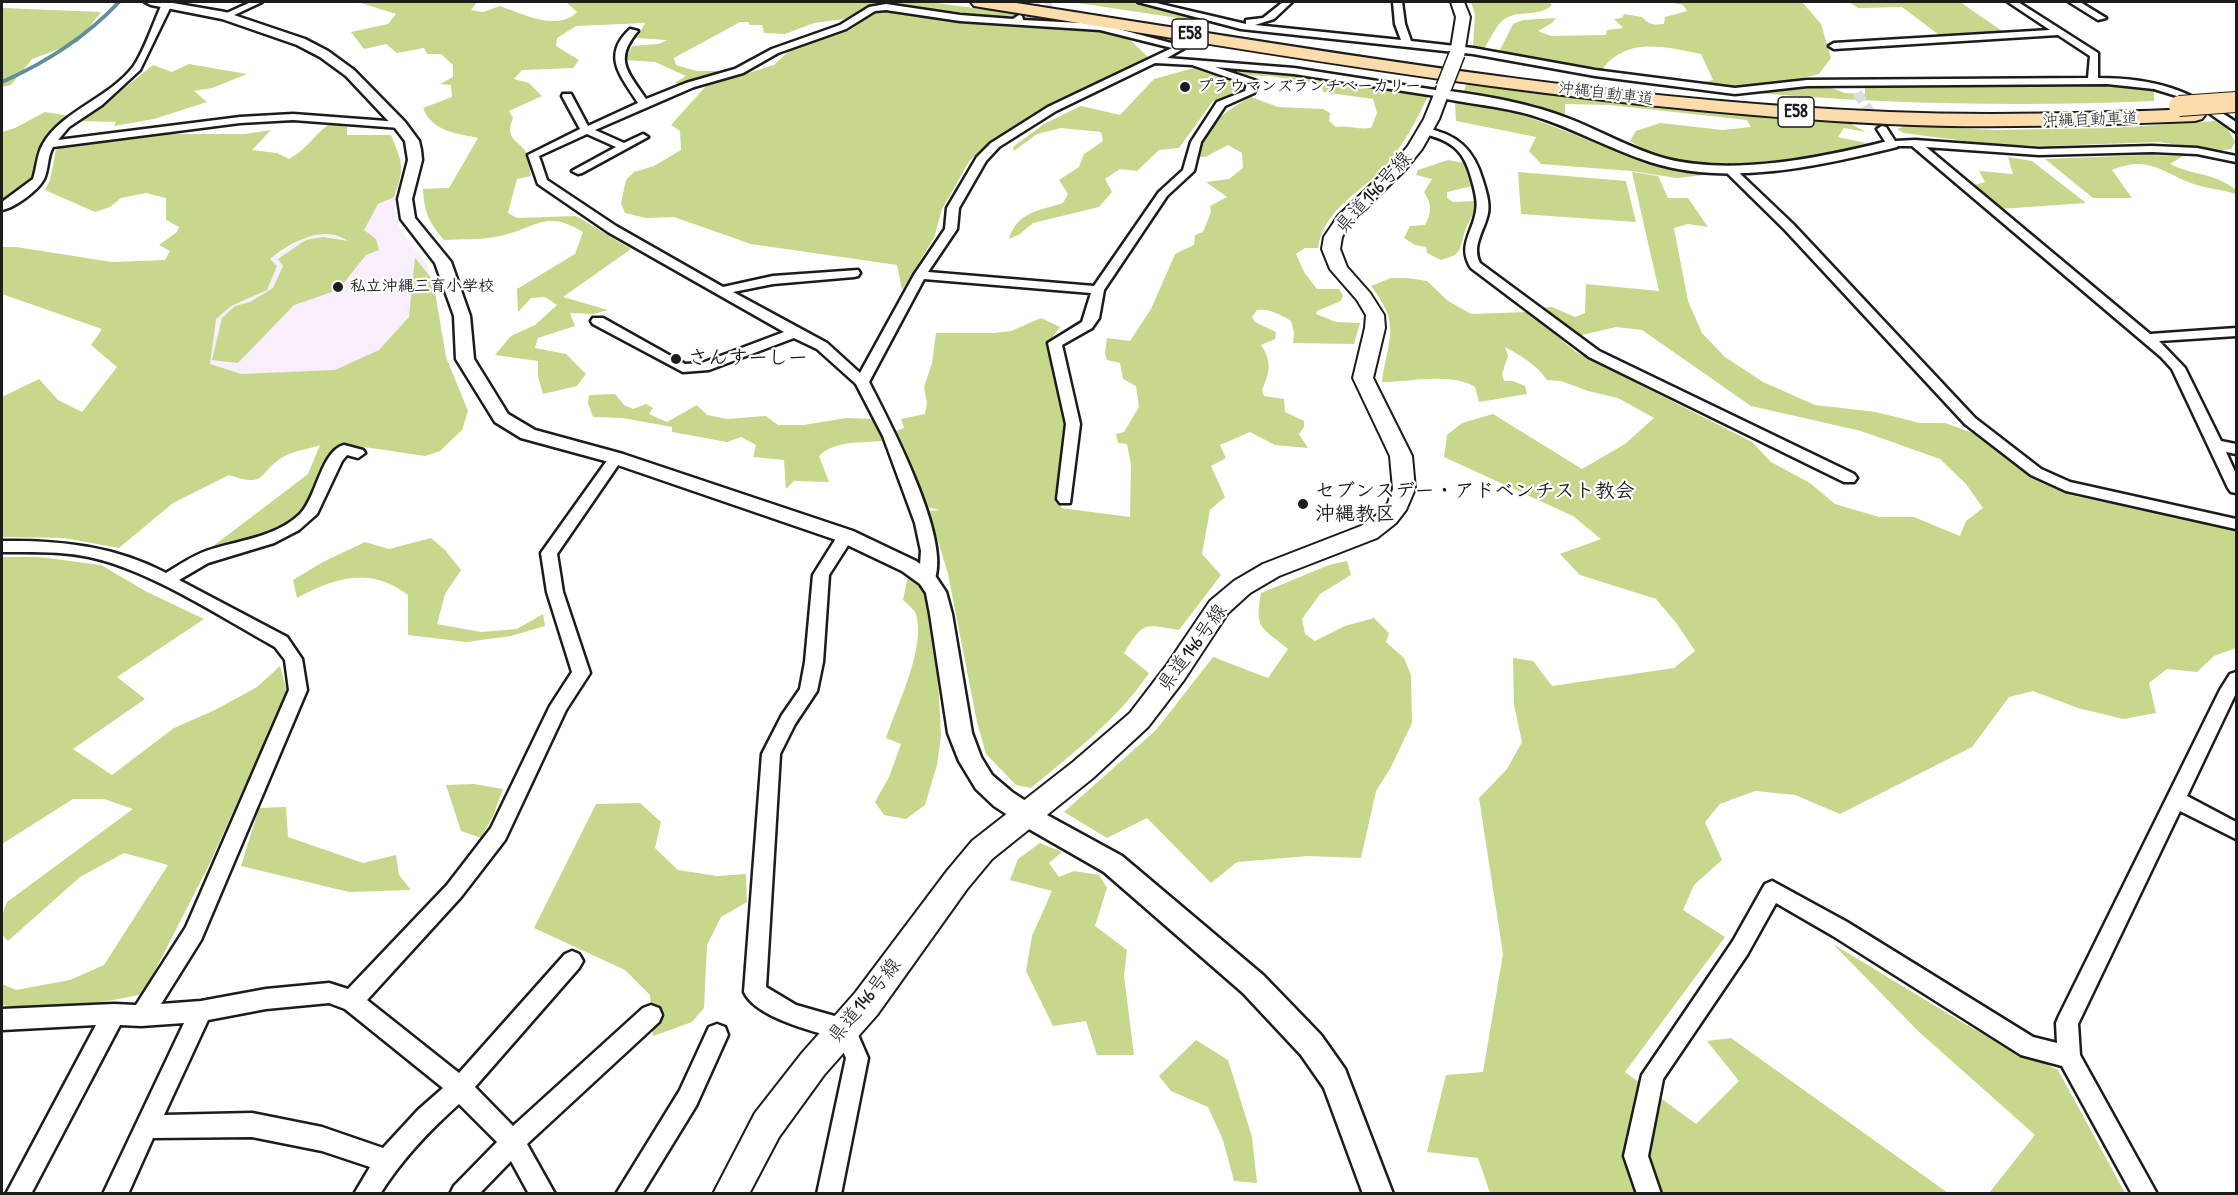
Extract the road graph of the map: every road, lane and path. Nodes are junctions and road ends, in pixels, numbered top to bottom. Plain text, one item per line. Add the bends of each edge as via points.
1 (257, 2) edge
2 (980, 2) edge
3 (1033, 2) edge
4 (1143, 2) edge
5 (1288, 2) edge
6 (1398, 2) edge
7 (1458, 2) edge
8 (2013, 2) edge
9 (2074, 2) edge
10 (159, 3) edge
11 (225, 16) junction
12 (2101, 18) dead end
13 (1231, 24) junction
14 (633, 31) dead end
15 (2060, 32) junction
16 (1407, 43) junction
17 (1834, 46) dead end
18 (1458, 52) junction
19 (1151, 61) junction
20 (1195, 63) junction
21 (2093, 80) junction
22 (1849, 84) junction
23 (1443, 90) junction
24 (1857, 93) tunnel mouth
25 (567, 96) dead end
26 (2236, 102) edge
27 (644, 104) junction
28 (2187, 111) junction
29 (2235, 122) edge
30 (400, 125) junction
31 (1882, 129) tunnel mouth
32 (587, 130) junction
33 (1425, 131) junction
34 (643, 137) dead end
35 (1915, 143) junction
36 (48, 144) junction
37 (1892, 144) junction
38 (625, 147) junction
39 (2235, 157) edge
40 (1729, 169) junction
41 (578, 171) dead end
42 (2, 207) edge
43 (854, 273) dead end
44 (920, 276) junction
45 (1098, 290) junction
46 (721, 291) junction
47 (598, 321) dead end
48 (2236, 332) edge
49 (795, 333) junction
50 (2148, 338) junction
51 (862, 382) junction
52 (2215, 445) junction
53 (2236, 449) edge
54 (358, 453) dead end
55 (616, 459) junction
56 (1850, 478) dead end
57 (2236, 489) edge
58 (1065, 499) dead end
59 (2236, 524) edge
60 (846, 536) junction
61 (2, 546) edge
62 (927, 579) junction
63 (166, 581) junction
64 (2236, 679) edge
65 (2176, 799) junction
66 (1026, 814) junction
67 (2236, 831) edge
68 (572, 961) dead end
69 (352, 1000) junction
70 (201, 1011) junction
71 (114, 1014) junction
72 (651, 1015) dead end
73 (141, 1016) junction
74 (2, 1018) edge
75 (844, 1029) junction
76 (717, 1035) dead end
77 (2069, 1057) junction
78 (460, 1088) junction
79 (147, 1127) junction
80 (513, 1142) junction
81 (387, 1161) junction
82 (18, 1194) edge
83 (115, 1194) edge
84 (366, 1194) edge
85 (462, 1194) edge
86 (543, 1194) edge
87 (628, 1194) edge
88 (730, 1194) edge
89 (829, 1194) edge
90 (1378, 1194) edge
91 (1649, 1194) edge
92 (2145, 1194) edge

1 - 11 street
2 - 28 highway, 沖縄自動車道 / E58 via 1400,66 1691,104 1995,122 2093,120
3 - 28 highway, 沖縄自動車道 / E58 via 1480,69 1741,99 1971,111
4 - 13 street via 1199,12
5 - 13 street via 1265,22
6 - 16 street
7 - 18 main road, 県道146号線 via 1462,17
8 - 15 street
9 - 12 street
10 - 11 street
10 - 36 street via 137,68 98,103 65,125
11 - 30 street via 324,54 369,91
13 - 16 street
14 - 27 street via 620,44 617,59
15 - 17 street
15 - 21 street via 2095,55
16 - 18 street
18 - 22 street via 1735,91 1807,83
18 - 23 main road, 県道146号線, bridge
19 - 20 street via 1174,59
19 - 27 street via 1181,48 1100,27 960,18 886,7 872,9 843,27 775,51 739,71
19 - 44 street via 1052,110 995,145 975,167 953,208 951,229
20 - 23 street via 1256,65
20 - 45 street via 1253,83 1249,93 1221,104 1196,142 1188,171 1162,194
21 - 22 street
21 - 29 street via 2131,82 2186,95
22 - 24 street
23 - 33 main road, 県道146号線
23 - 40 street via 1534,111 1667,164
25 - 32 street
26 - 28 highway, 沖縄自動車道 / E58, bridge
27 - 32 street
28 - 29 highway, 沖縄自動車道 / E58
30 - 36 street via 293,117
30 - 55 street via 411,141 415,160 406,189 405,210 443,262 462,316 465,359 488,400 501,418 528,434
31 - 37 street
32 - 38 street
32 - 46 street via 533,155 542,182 612,229
33 - 56 street via 1455,141 1473,162 1483,210 1469,247 1469,257 1475,265 1594,354
33 - 66 main road, 県道146号線 via 1401,165 1340,225 1332,248 1340,270 1376,317 1363,378 1401,456 1404,489 1398,505 1369,532 1271,570 1242,587 1219,607 1139,720
34 - 38 street
35 - 37 street
35 - 39 street via 2039,152 2152,149
35 - 50 street
36 - 42 street via 38,180
37 - 40 street via 1860,153
38 - 41 street
40 - 59 street via 1789,227 1970,421 2036,472 2066,486
43 - 46 street via 773,280
44 - 45 street
44 - 51 street
45 - 58 street via 1088,325 1055,343 1073,424
46 - 49 street
47 - 49 street via 683,368 704,367
48 - 50 street
49 - 51 street via 822,346
50 - 52 street via 2178,368
51 - 62 street via 890,436 922,523 929,552
52 - 53 street
52 - 57 street
54 - 63 street via 344,450 334,459 318,501 304,518 276,536 201,560
55 - 60 street
55 - 69 street via 549,553 555,592 581,673 560,706 498,834 454,891
60 - 62 street via 909,566
60 - 75 street via 821,575 808,691 771,754 755,992 791,1014
61 - 63 street via 88,550 136,565
62 - 66 street via 936,592 960,733 971,761 984,782
63 - 73 street via 281,642 293,659 298,690 194,933
64 - 65 street
65 - 67 street
65 - 77 street via 2067,1023
66 - 75 main road, 県道146号線 via 982,850
66 - 90 street via 1113,864 1253,984 1311,1045 1335,1079
68 - 78 street
69 - 70 street via 329,993
69 - 78 street
70 - 73 street
70 - 79 street
71 - 73 street
71 - 74 street
71 - 82 street
72 - 80 street
75 - 88 main road, 県道146号線 via 767,1125
75 - 89 street via 857,1058
76 - 87 street via 688,1098
77 - 91 street via 2030,1047 1772,890 1740,948 1653,1075 1636,1156
77 - 92 street
78 - 80 street
78 - 81 street
79 - 81 street via 252,1125 322,1139
79 - 83 street
80 - 85 street
80 - 86 street
81 - 84 street

